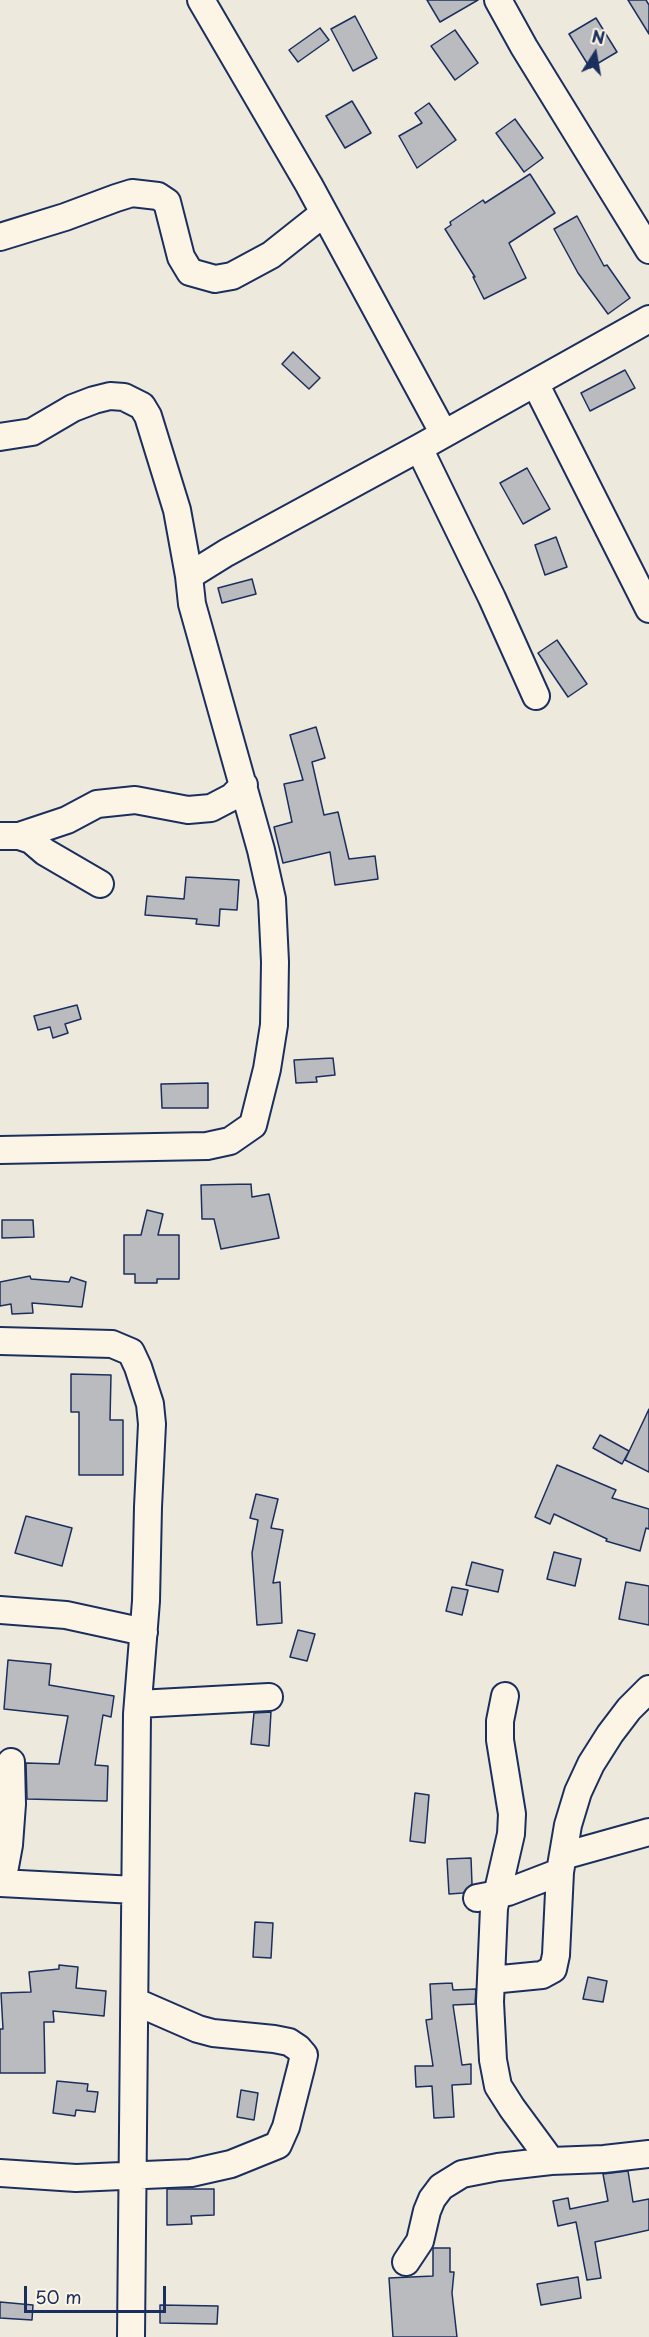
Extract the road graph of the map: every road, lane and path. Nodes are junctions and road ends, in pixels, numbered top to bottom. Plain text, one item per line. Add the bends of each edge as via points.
1 (201, 0) edge
2 (498, 0) edge
3 (324, 213) junction
4 (0, 237) edge
5 (649, 250) edge
6 (649, 319) edge
7 (535, 383) junction
8 (444, 434) junction
9 (0, 437) edge
10 (419, 448) junction
11 (189, 576) junction
12 (649, 609) edge
13 (536, 696) dead end
14 (244, 784) junction
15 (10, 836) edge
16 (100, 884) dead end
17 (0, 1150) edge
18 (0, 1341) edge
19 (0, 1610) edge
20 (144, 1632) junction
21 (649, 1689) edge
22 (505, 1696) dead end
23 (269, 1697) dead end
24 (138, 1704) junction
25 (11, 1762) dead end
26 (649, 1832) edge
27 (561, 1864) junction
28 (1, 1883) edge
29 (135, 1890) junction
30 (487, 1896) junction
31 (491, 1980) junction
32 (135, 2009) junction
33 (649, 2154) edge
34 (551, 2161) junction
35 (0, 2173) edge
36 (133, 2175) junction
37 (406, 2262) dead end
38 (131, 2337) edge

1 - 3 street
2 - 5 street
3 - 4 street via 271,255 232,276 215,279 190,272 181,257 167,202 146,193 116,198
3 - 8 street
6 - 7 street
7 - 8 street
7 - 12 street
8 - 10 street
9 - 11 street via 32,432 94,400 124,397 142,406 177,510
10 - 11 street
10 - 13 street
11 - 14 street via 192,604
14 - 15 street via 232,797 211,808 188,810 135,800 97,804 67,820
14 - 17 street via 272,899 275,962 274,1025 253,1125 230,1141 207,1146
15 - 16 street via 31,840
18 - 20 street via 112,1344 130,1352 134,1359 150,1404 152,1424
19 - 20 street via 66,1616
20 - 24 street
21 - 27 street via 629,1708 591,1764 568,1825
22 - 30 street via 500,1740 512,1814 509,1842
23 - 24 street
24 - 29 street
25 - 28 street via 9,1845
26 - 27 street
27 - 30 street via 508,1892
27 - 31 street via 553,1969 542,1975
28 - 29 street
29 - 32 street
30 - 31 street via 494,1908
31 - 34 street via 491,2033 498,2086
32 - 36 street
32 - 36 street via 143,2005 213,2033 289,2042 304,2055 278,2145 231,2164 191,2173
33 - 34 street
34 - 37 street via 472,2171 450,2180 432,2199 420,2241
35 - 36 street via 56,2178
36 - 38 street

